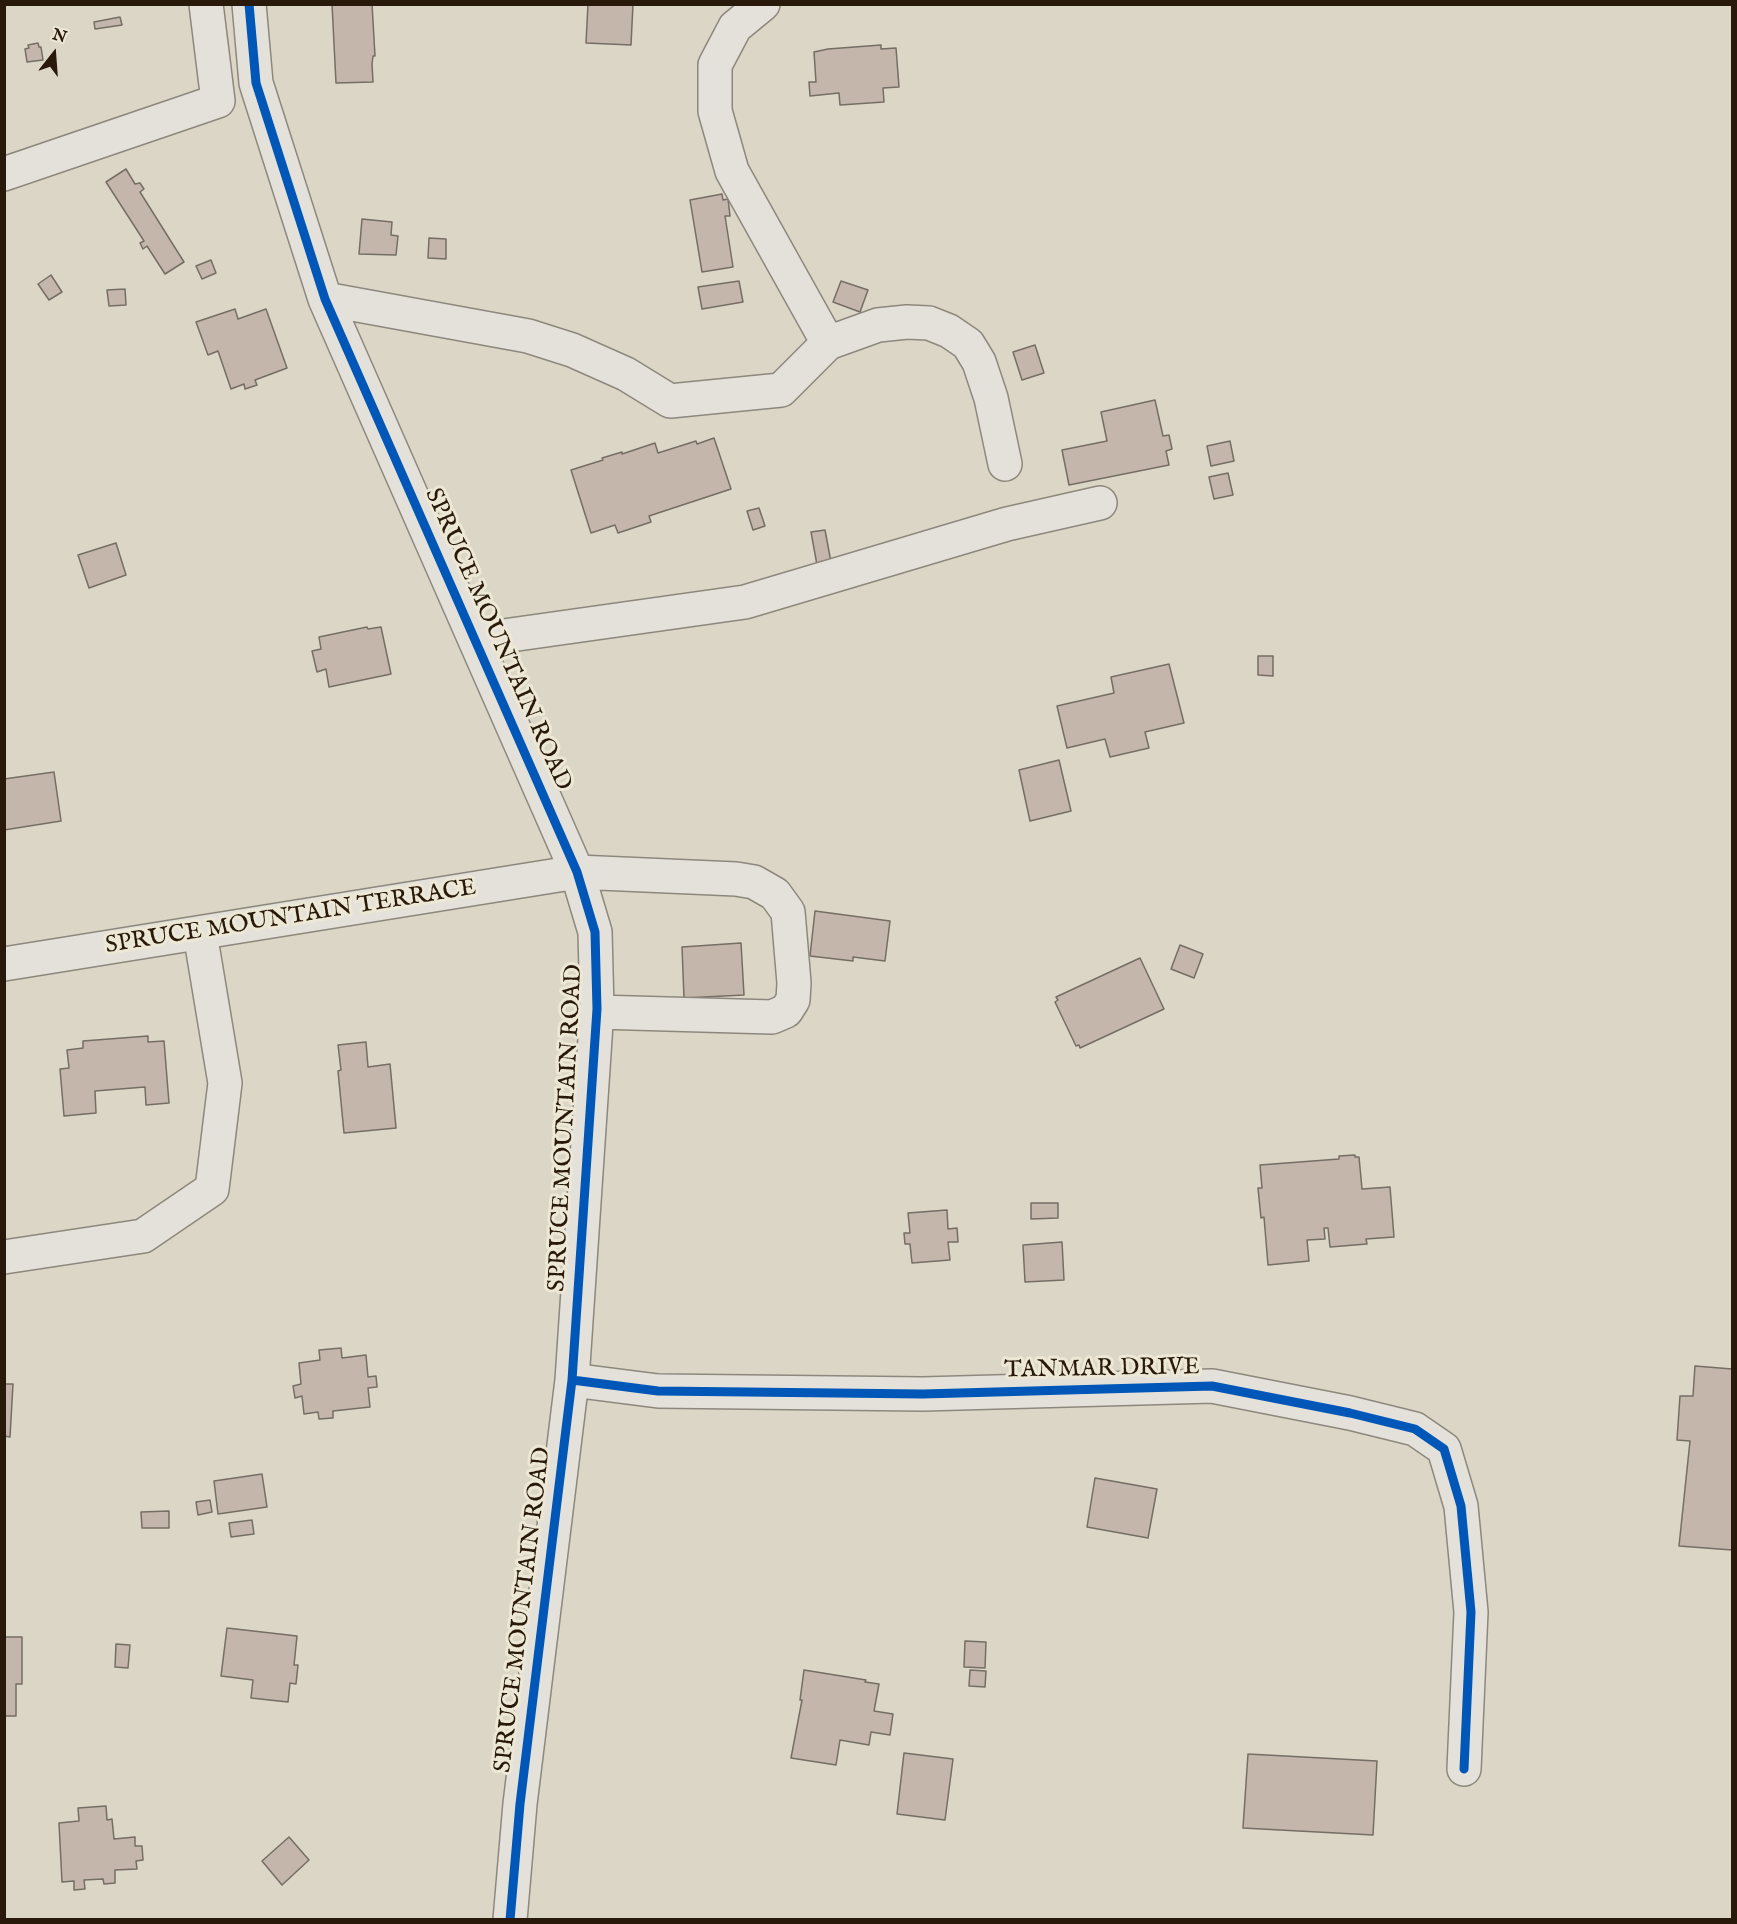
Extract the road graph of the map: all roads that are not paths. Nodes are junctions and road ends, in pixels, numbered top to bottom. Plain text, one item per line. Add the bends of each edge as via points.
1 (206, 4) edge
2 (249, 4) edge
3 (763, 4) edge
4 (4, 174) edge
5 (325, 299) junction
6 (828, 343) junction
7 (1005, 464) dead end
8 (1100, 503) dead end
9 (475, 640) junction
10 (577, 872) junction
11 (200, 933) junction
12 (4, 963) edge
13 (597, 1012) junction
14 (4, 1257) edge
15 (572, 1380) junction
16 (1464, 1770) dead end
17 (510, 1920) edge

1 - 4 street via 218,101
2 - 5 street, SPRUCE MOUNTAIN ROAD via 256,83
3 - 6 street via 735,27 715,65 715,111 732,171
5 - 6 street via 528,336 626,374 670,401 781,390
5 - 9 street, SPRUCE MOUNTAIN ROAD
6 - 7 street via 878,325 907,322 930,323 949,331 968,344 979,362
8 - 9 street via 1007,524 745,602
9 - 10 street, SPRUCE MOUNTAIN ROAD
10 - 11 street, SPRUCE MOUNTAIN TERRACE
10 - 13 street, SPRUCE MOUNTAIN ROAD via 595,932
10 - 13 street, SPRUCE MOUNTAIN TERRACE via 754,882 775,894 788,912 794,983 793,1000 786,1011 772,1017
11 - 12 street, SPRUCE MOUNTAIN TERRACE
11 - 14 street via 225,1083 212,1189 143,1236
13 - 15 street, SPRUCE MOUNTAIN ROAD
15 - 16 street, TANMAR DRIVE via 658,1391 923,1394 1212,1386 1415,1429 1444,1449 1461,1506 1471,1612
15 - 17 street, SPRUCE MOUNTAIN ROAD via 520,1804

